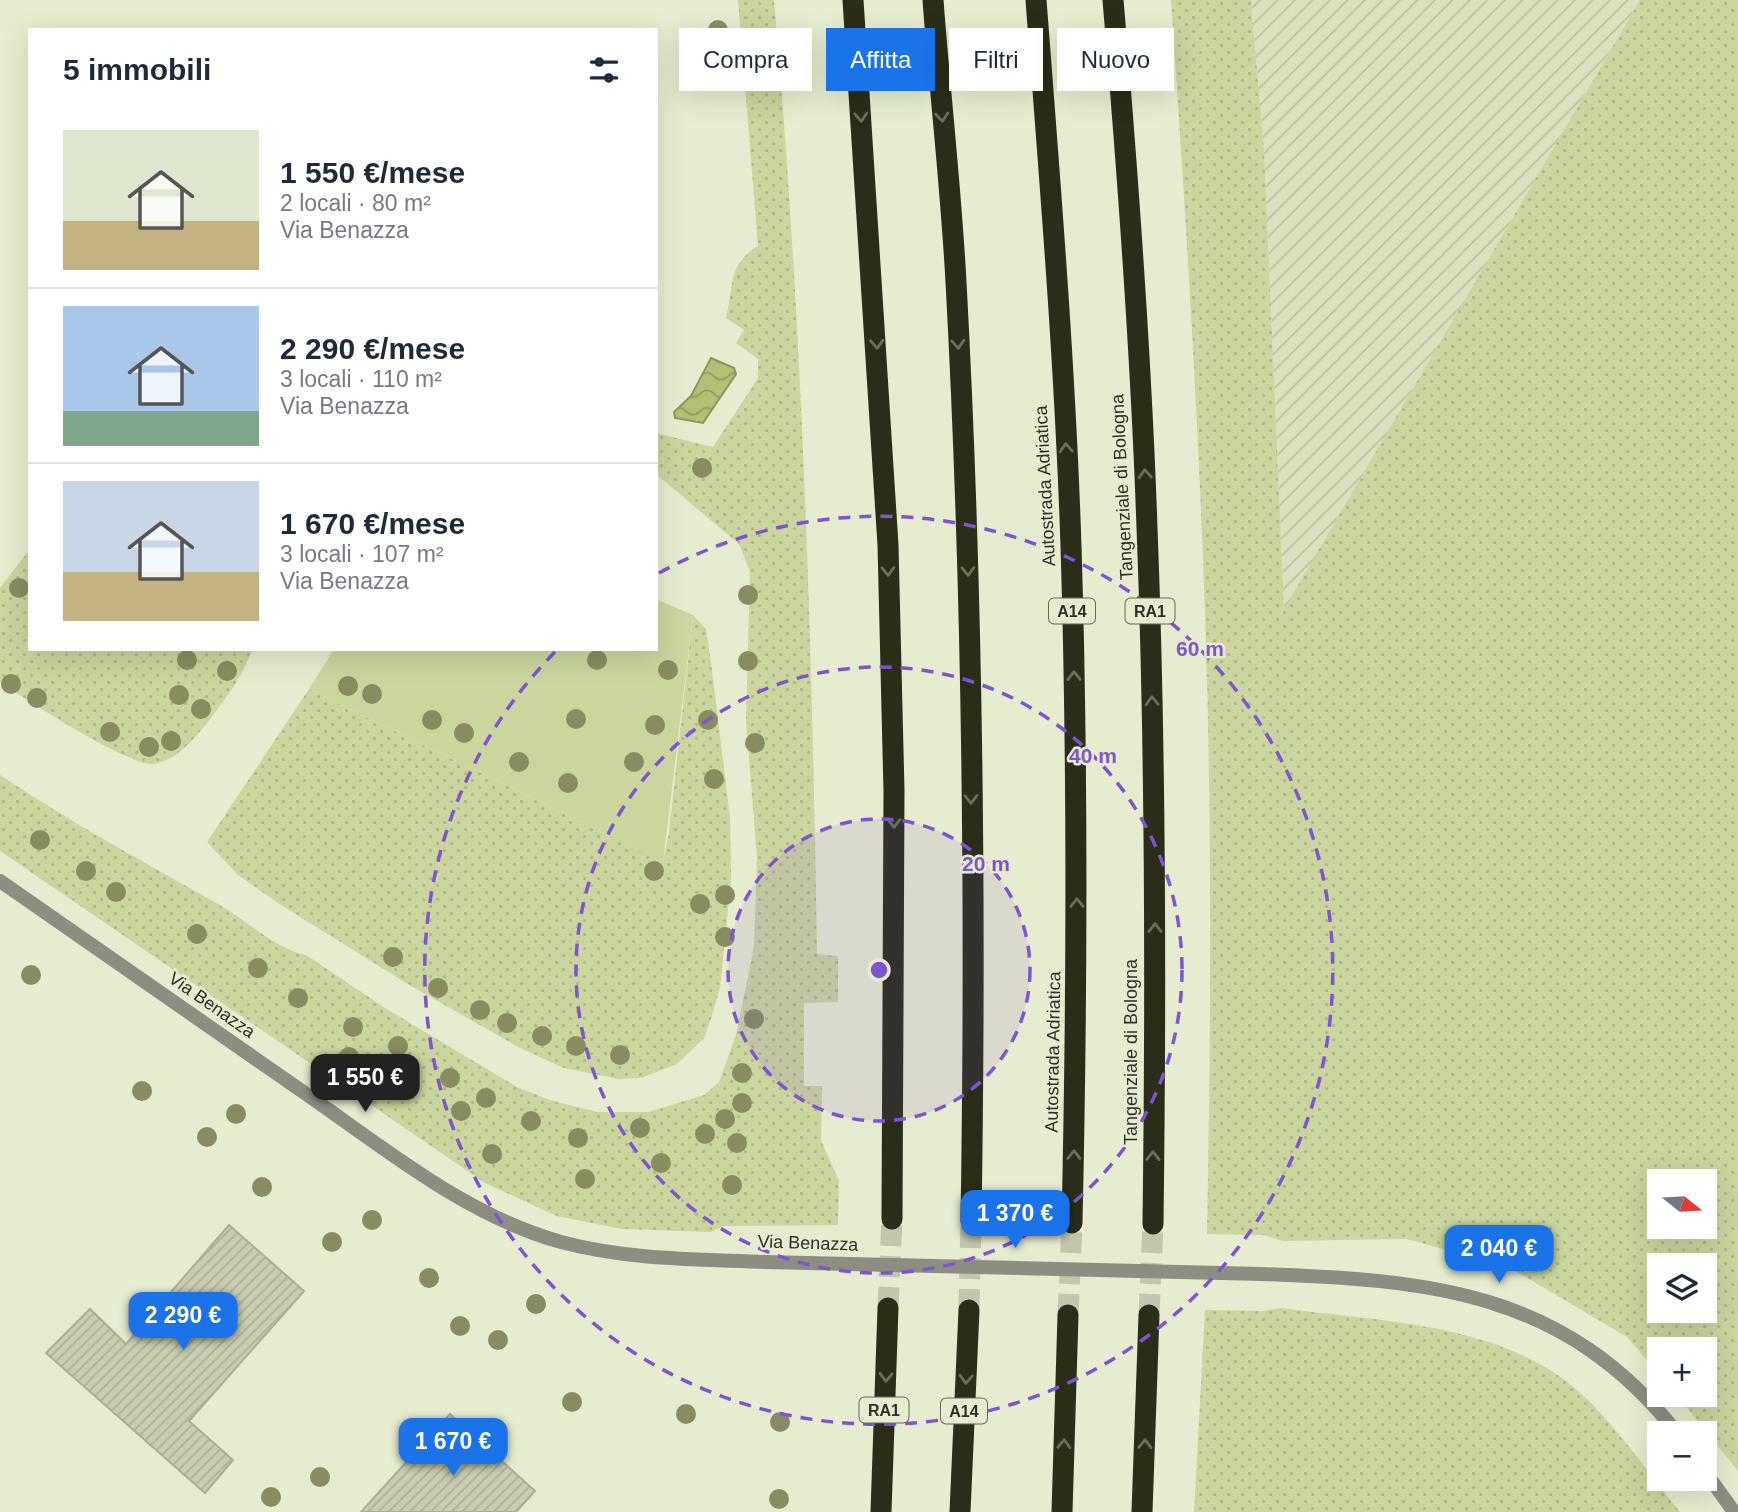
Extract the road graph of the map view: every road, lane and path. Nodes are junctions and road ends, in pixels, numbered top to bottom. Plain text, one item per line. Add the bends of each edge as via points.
1 (853, 0) edge
2 (933, 0) edge
3 (1035, 0) edge
4 (1113, 0) edge
5 (0, 881) edge
6 (892, 1219) tunnel mouth
7 (971, 1221) tunnel mouth
8 (1072, 1223) tunnel mouth
9 (1153, 1224) tunnel mouth
10 (888, 1308) tunnel mouth
11 (969, 1311) tunnel mouth
12 (1068, 1315) tunnel mouth
13 (1149, 1315) tunnel mouth
14 (1666, 1421) edge
15 (1717, 1488) edge
16 (881, 1512) edge
17 (960, 1512) edge
18 (1062, 1512) edge
19 (1142, 1512) edge
20 (1734, 1512) edge

1 -> 6 highway via 888,545 894,791
2 -> 7 highway via 956,279 967,543 974,1041
8 -> 3 highway, Autostrada Adriatica / A14 via 1077,786 1071,545 1056,257
9 -> 4 highway, Tangenziale di Bologna / RA1 via 1154,775 1147,527
5 - 14 street, Via Benazza, bridge via 402,1160 486,1211 530,1231 591,1248 660,1258 1387,1280 1462,1293 1517,1310 1594,1353
10 -> 16 highway, RA1
11 -> 17 highway, A14
18 -> 12 highway
19 -> 13 highway
15 - 20 street

